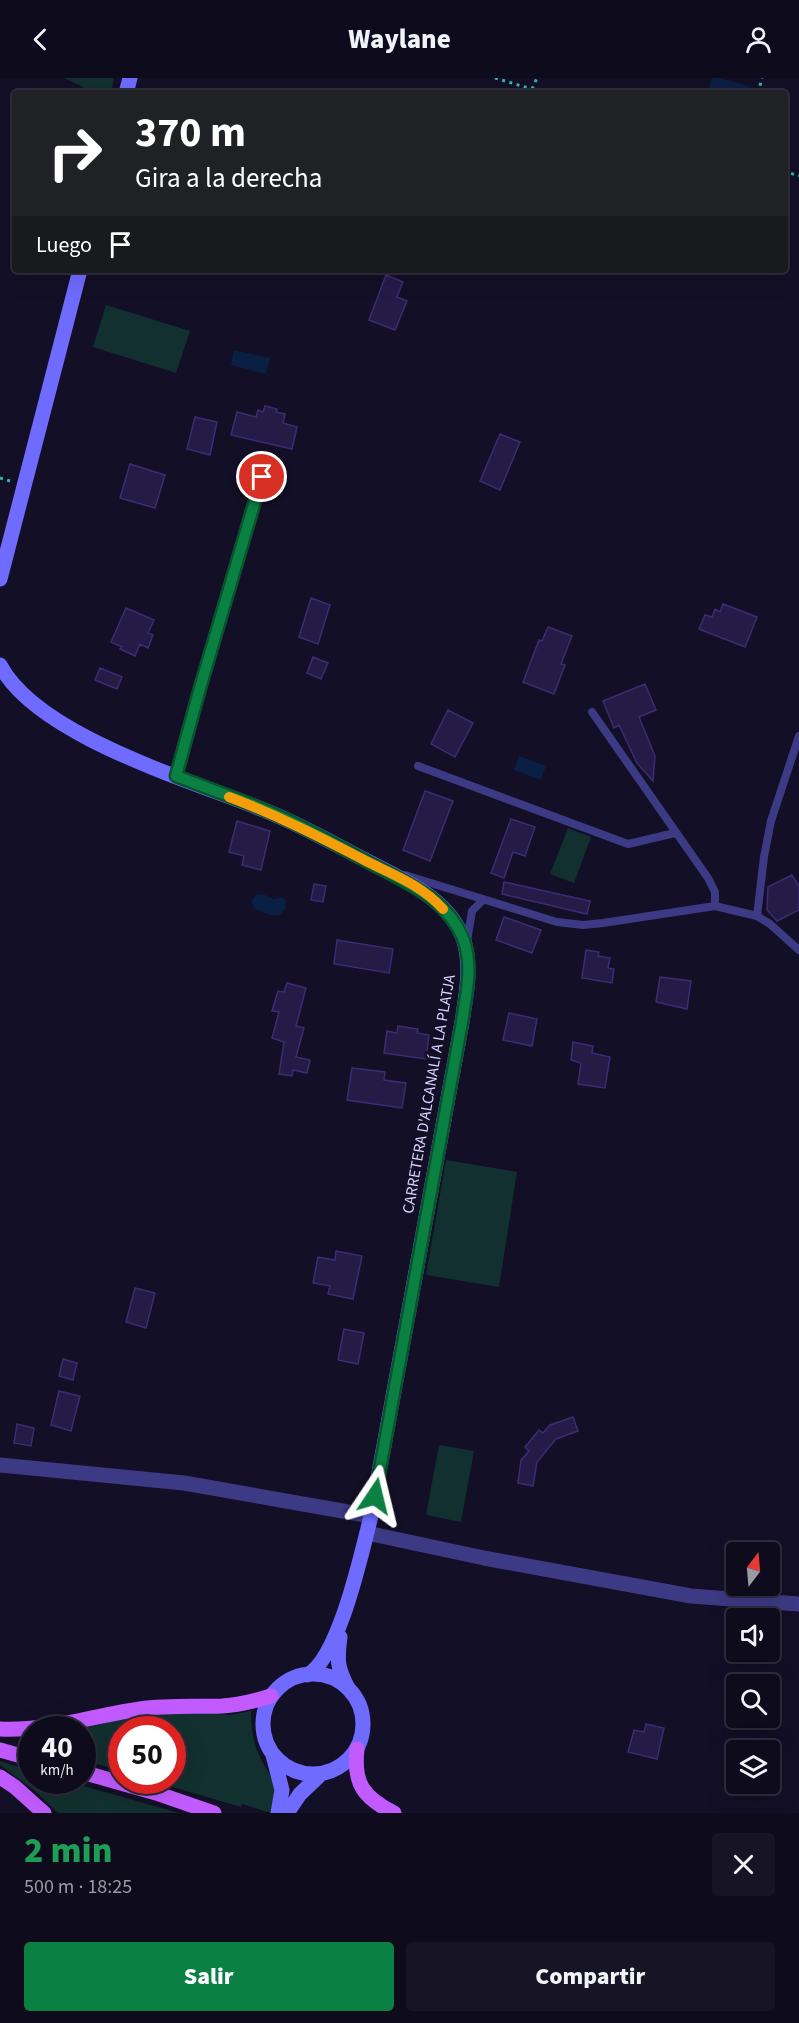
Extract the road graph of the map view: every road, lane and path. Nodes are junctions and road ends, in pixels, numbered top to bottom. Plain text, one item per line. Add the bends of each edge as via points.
1 (495, 78) edge
2 (537, 78) edge
3 (532, 89) junction
4 (535, 90) edge
5 (79, 273) edge
6 (262, 477) dead end
7 (0, 579) edge
8 (0, 665) edge
9 (592, 712) dead end
10 (799, 736) edge
11 (418, 766) dead end
12 (176, 776) junction
13 (675, 833) junction
14 (370, 863) junction
15 (483, 900) junction
16 (715, 906) junction
17 (757, 916) junction
18 (799, 950) edge
19 (469, 963) junction
20 (0, 1467) edge
21 (371, 1516) junction
22 (367, 1533) junction
23 (799, 1604) edge
24 (343, 1615) junction
25 (307, 1675) junction
26 (348, 1688) junction
27 (272, 1696) junction
28 (0, 1729) edge
29 (357, 1749) junction
30 (0, 1750) edge
31 (18, 1755) edge
32 (273, 1755) junction
33 (321, 1774) junction
34 (96, 1776) edge
35 (0, 1777) edge
36 (44, 1813) edge
37 (214, 1813) edge
38 (278, 1813) edge
39 (287, 1813) edge
40 (394, 1813) edge

1 - 3 path
2 - 3 path
3 - 4 path
5 - 7 main road
6 - 12 lane
8 - 12 main road, CARRETERA D'ALCANALÍ A LA PLATJA via 20,691 62,724
9 - 13 lane
10 - 17 lane via 771,821
11 - 13 lane via 628,844
12 - 14 main road, CARRETERA D'ALCANALÍ A LA PLATJA via 272,813
13 - 16 lane via 708,878 715,892
14 - 15 lane
14 - 19 main road, CARRETERA D'ALCANALÍ A LA PLATJA via 418,888 440,905 464,940
15 - 16 lane via 557,922 583,925
15 - 19 lane via 472,911 467,942
16 - 17 lane
17 - 18 lane
19 - 21 main road, CARRETERA D'ALCANALÍ A LA PLATJA via 462,1022
20 - 21 street via 184,1483
21 - 22 main road, CARRETERA D'ALCANALÍ A LA PLATJA
22 - 23 street via 691,1596
22 - 24 main road, CARRETERA D'ALCANALÍ A LA PLATJA
24 - 25 main road, CARRETERA D'ALCANALÍ A LA PLATJA via 322,1661
24 - 26 main road, CARRETERA D'ALCANALÍ A LA PLATJA via 337,1659
25 - 26 main road via 322,1675
25 - 27 main road via 287,1682
26 - 29 main road via 363,1717 363,1734
27 - 28 main road via 222,1706 139,1709 43,1728
27 - 32 main road via 263,1726
29 - 33 main road via 336,1770
29 - 40 main road via 355,1764 362,1789
30 - 31 main road
32 - 33 main road via 286,1767 303,1774
32 - 38 main road via 282,1791
33 - 39 main road
34 - 37 main road
35 - 36 main road

